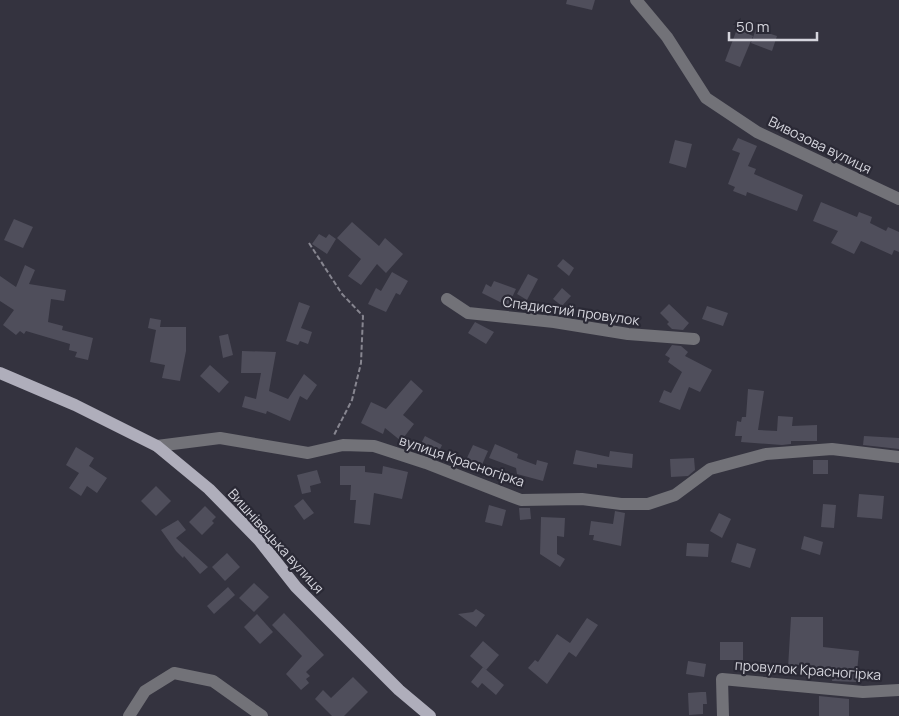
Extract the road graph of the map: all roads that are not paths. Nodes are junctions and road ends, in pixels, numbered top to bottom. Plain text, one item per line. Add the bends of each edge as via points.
1 (636, 0) edge
2 (899, 199) edge
3 (447, 299) dead end
4 (694, 340) dead end
5 (0, 373) edge
6 (157, 446) junction
7 (899, 458) edge
8 (899, 690) edge
9 (128, 716) edge
10 (262, 716) edge
11 (430, 716) edge
12 (722, 716) edge

1 - 2 street, Вивозова вулиця via 667,37 706,98 757,132
3 - 4 street, Спадистий провулок via 468,313
5 - 6 main road, Вишнівецька вулиця via 75,405
6 - 7 street, вулиця Красногірка via 220,438 308,453 342,445 374,446 521,500 582,499 621,504 648,504 675,495 710,469 766,454 832,449
6 - 11 main road, Вишнівецька вулиця via 209,489 259,540 296,587 399,690
8 - 12 street, провулок Красногірка via 864,692 722,679
9 - 10 street via 145,691 174,673 213,681

